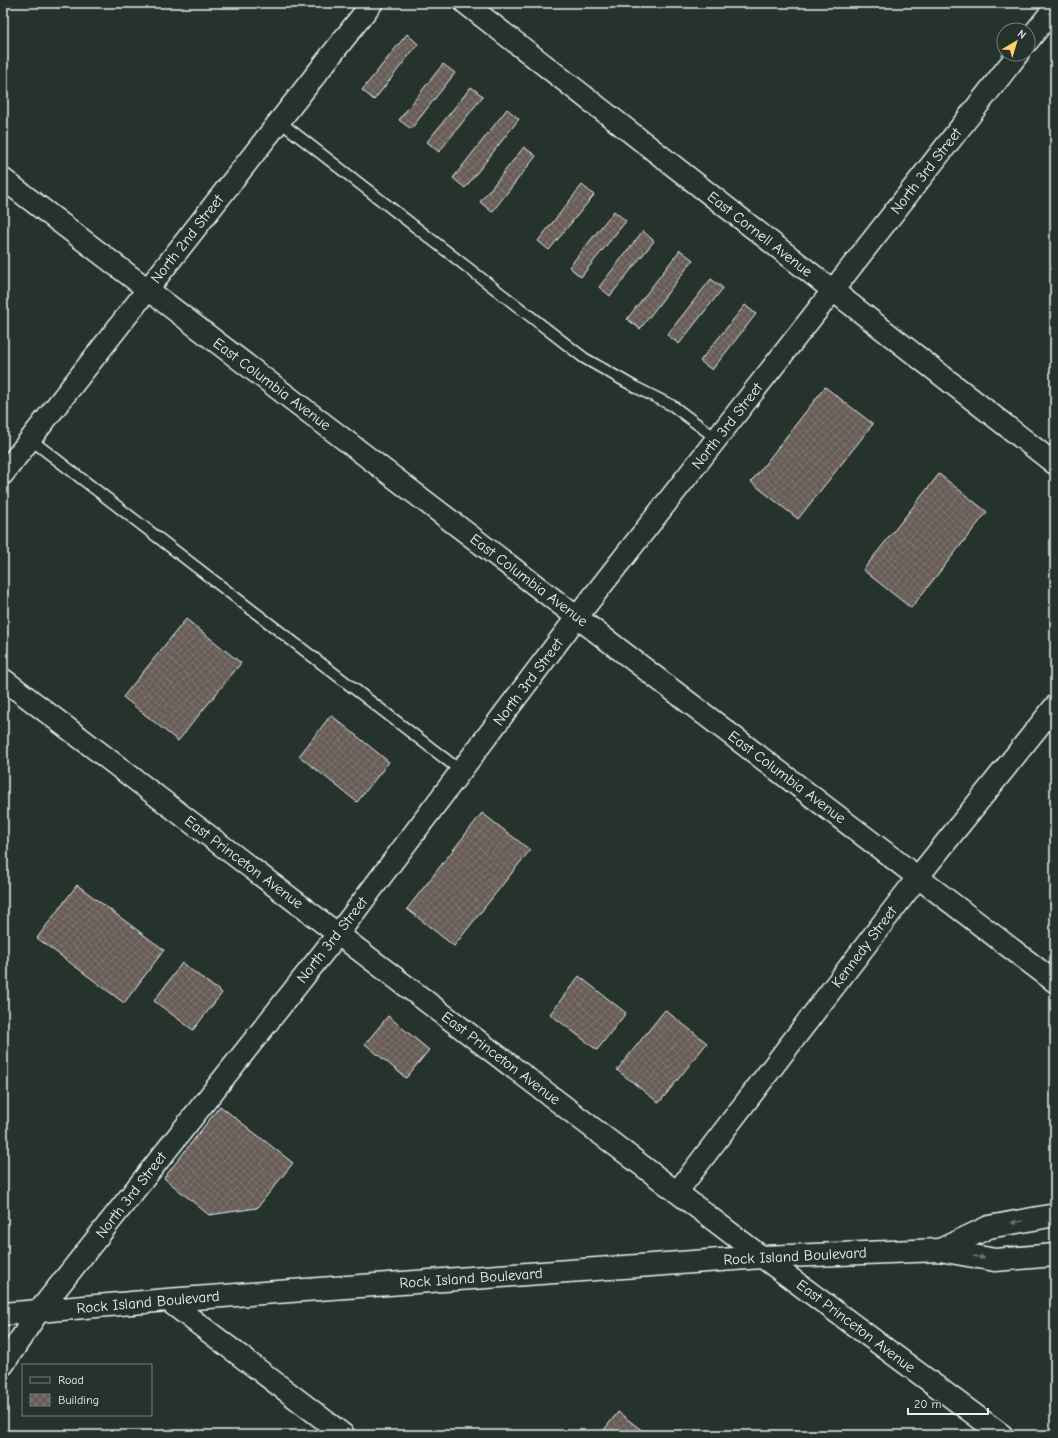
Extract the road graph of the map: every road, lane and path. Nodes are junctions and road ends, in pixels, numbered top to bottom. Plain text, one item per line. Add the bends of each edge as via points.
1 (372, 3) edge
2 (465, 3) edge
3 (1055, 6) edge
4 (1036, 31) edge
5 (1012, 62) edge
6 (279, 121) junction
7 (3, 179) edge
8 (148, 289) junction
9 (833, 291) junction
10 (30, 439) junction
11 (717, 439) junction
12 (1055, 464) edge
13 (3, 474) edge
14 (577, 617) junction
15 (3, 679) edge
16 (1055, 706) edge
17 (461, 770) junction
18 (918, 877) junction
19 (338, 934) junction
20 (1055, 982) edge
21 (677, 1192) junction
22 (1055, 1215) edge
23 (940, 1250) junction
24 (1055, 1255) edge
25 (762, 1257) junction
26 (167, 1300) junction
27 (39, 1311) junction
28 (3, 1314) edge
29 (3, 1365) edge
30 (344, 1435) edge
31 (1002, 1435) edge

1 - 6 street, North 2nd Street
2 - 9 street, East Cornell Avenue
3 - 4 street
5 - 9 street, North 3rd Street
6 - 8 street, North 2nd Street
6 - 11 lane via 584,358 673,406
7 - 8 street, East Columbia Avenue
8 - 10 street, North 2nd Street
8 - 14 street, East Columbia Avenue
9 - 11 street, North 3rd Street
9 - 12 street, East Cornell Avenue
10 - 13 street, North 2nd Street
10 - 17 lane
11 - 14 street, North 3rd Street
14 - 17 street, North 3rd Street
14 - 18 street, East Columbia Avenue
15 - 19 street, East Princeton Avenue
16 - 18 street, Kennedy Street
17 - 19 street, North 3rd Street
18 - 20 street, East Columbia Avenue
18 - 21 street, Kennedy Street
19 - 21 street, East Princeton Avenue
19 - 27 street, North 3rd Street
21 - 25 street, East Princeton Avenue
22 -> 23 main road, Rock Island Boulevard via 990,1227
23 -> 24 main road, Rock Island Boulevard via 994,1260
23 - 25 main road, Rock Island Boulevard
25 - 26 main road, Rock Island Boulevard
25 - 31 street, East Princeton Avenue
26 - 27 main road, Rock Island Boulevard
26 - 30 street
27 - 28 main road, Rock Island Boulevard
27 - 29 street, North 3rd Street

